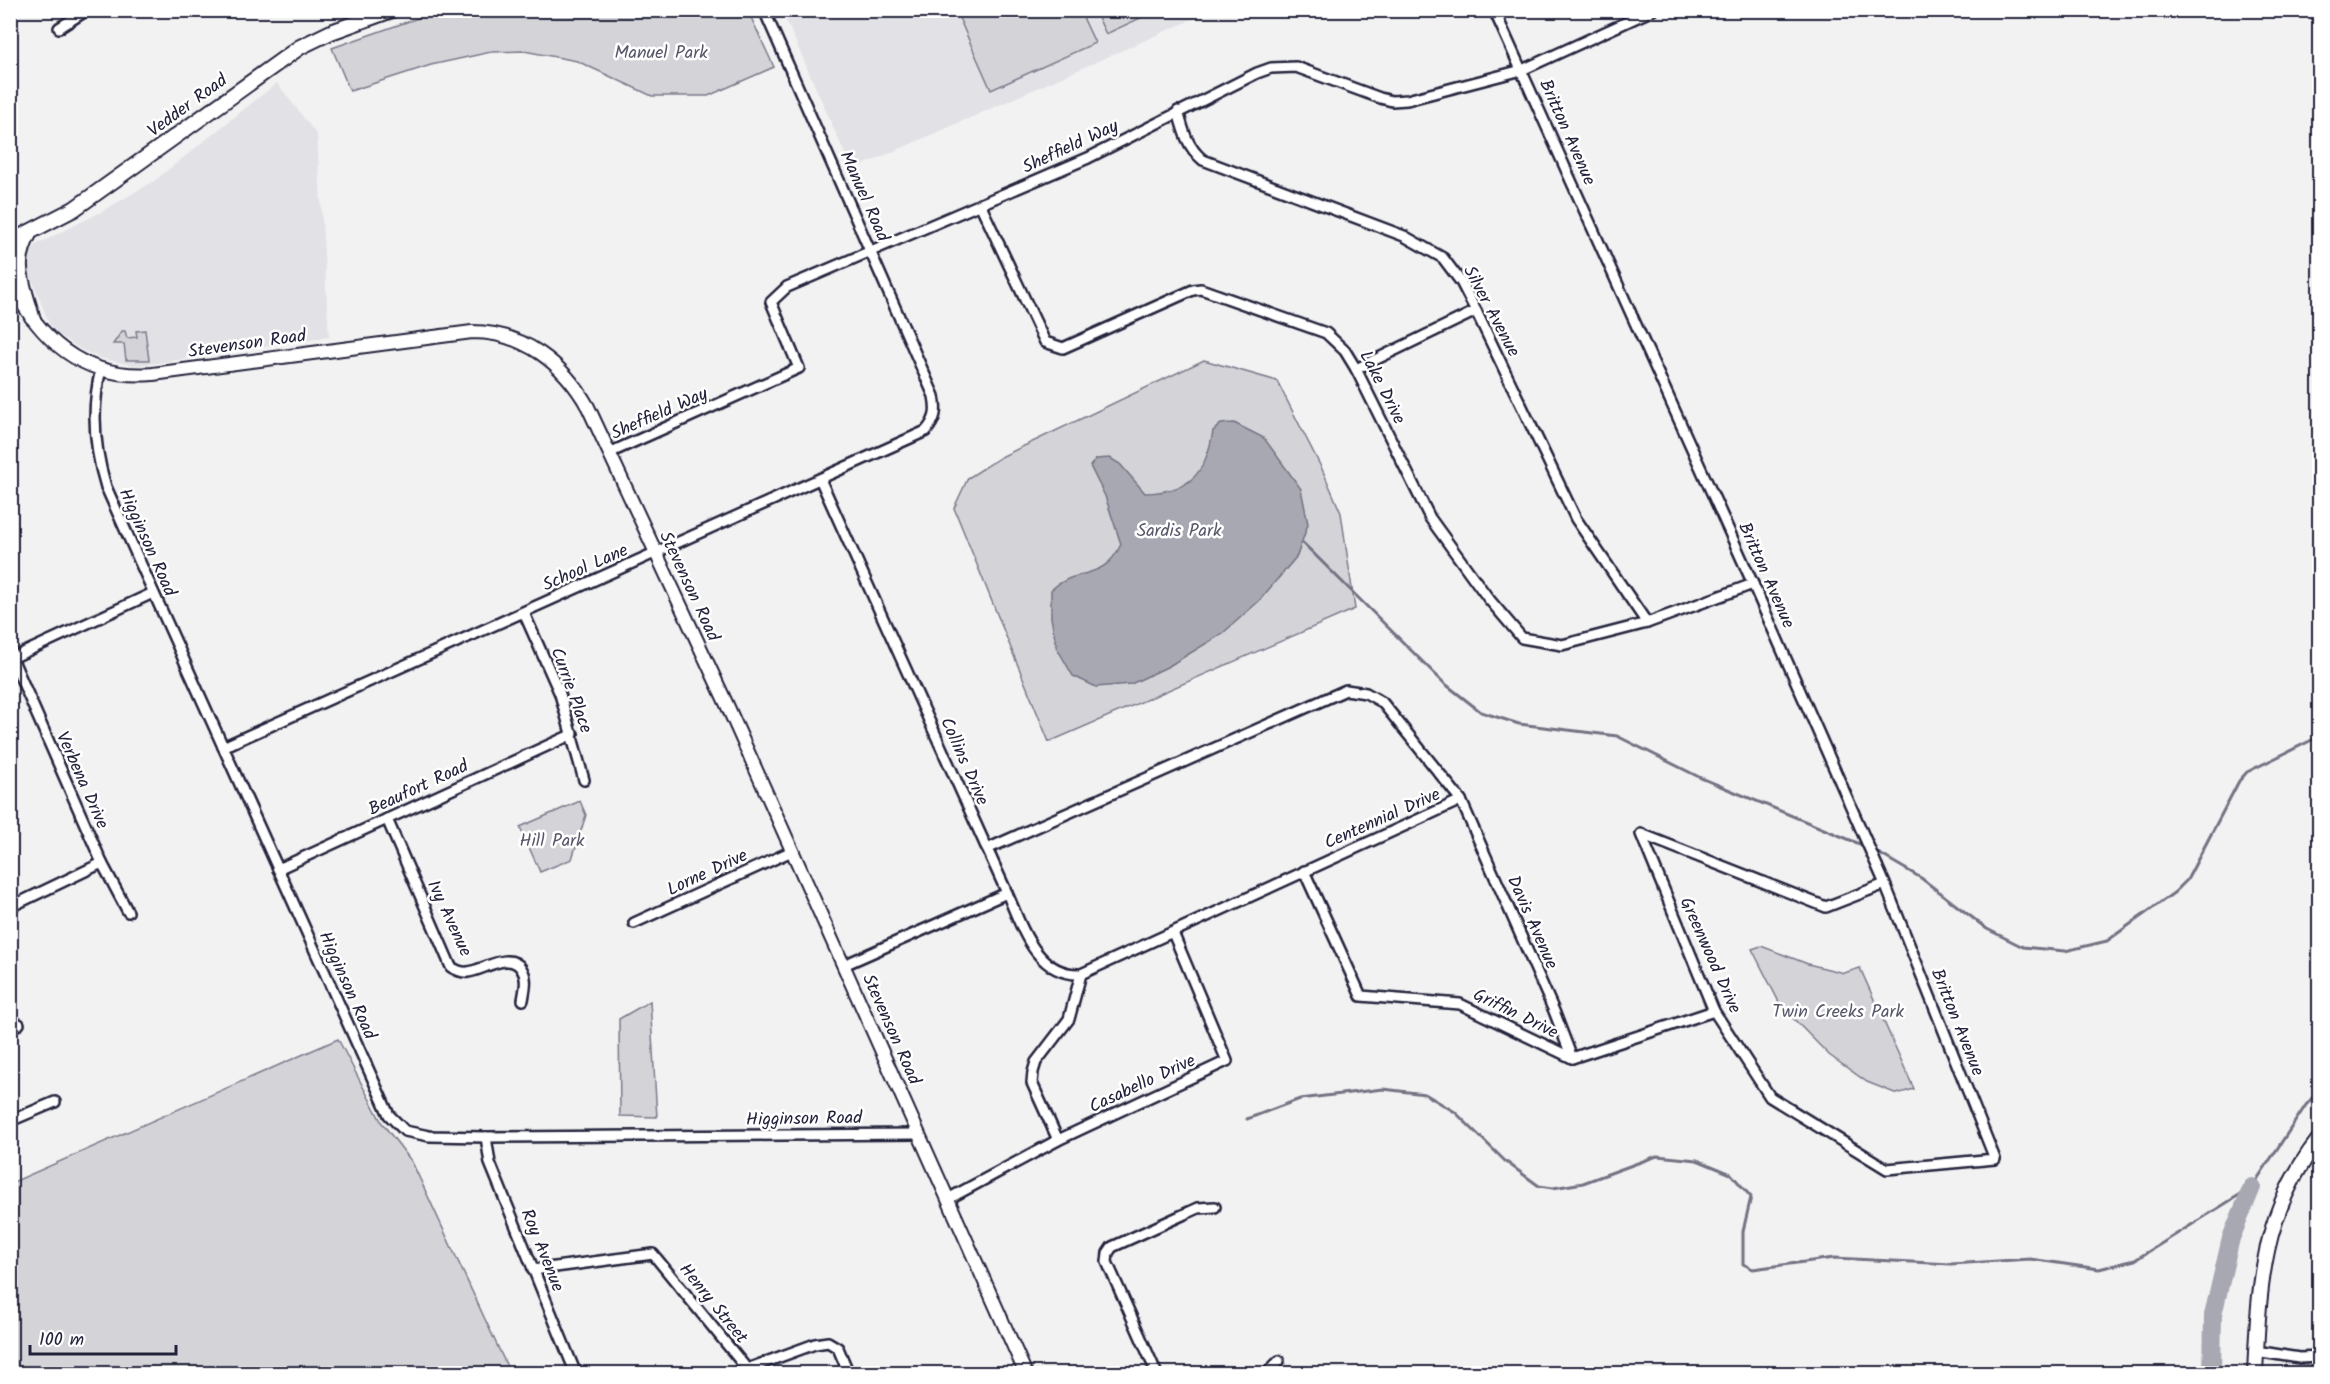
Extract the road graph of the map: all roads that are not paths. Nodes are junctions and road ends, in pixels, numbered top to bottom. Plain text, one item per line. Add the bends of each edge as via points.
1 (87, 10) edge
2 (392, 10) edge
3 (764, 10) edge
4 (1494, 10) edge
5 (1653, 10) edge
6 (59, 28) dead end
7 (1522, 70) junction
8 (1178, 111) junction
9 (980, 204) junction
10 (30, 232) junction
11 (10, 242) edge
12 (871, 251) junction
13 (10, 281) edge
14 (1476, 310) junction
15 (32, 316) junction
16 (101, 369) junction
17 (1356, 369) junction
18 (934, 396) joint
19 (609, 453) junction
20 (820, 479) junction
21 (655, 554) junction
22 (1753, 584) junction
23 (153, 593) junction
24 (524, 613) junction
25 (1647, 624) junction
26 (11, 658) edge
27 (573, 734) junction
28 (223, 747) junction
29 (584, 780) dead end
30 (1461, 800) junction
31 (387, 819) junction
32 (987, 849) junction
33 (792, 851) junction
34 (102, 864) junction
35 (278, 869) junction
36 (1304, 871) junction
37 (1885, 884) junction
38 (1007, 893) junction
39 (10, 907) edge
40 (128, 912) dead end
41 (634, 923) dead end
42 (1173, 933) junction
43 (844, 965) junction
44 (1081, 974) junction
45 (523, 1000) dead end
46 (1714, 1011) junction
47 (1572, 1058) junction
48 (55, 1102) dead end
49 (10, 1121) edge
50 (919, 1134) junction
51 (486, 1137) junction
52 (2319, 1138) edge
53 (1058, 1140) junction
54 (1995, 1159) joint
55 (948, 1199) junction
56 (1215, 1207) dead end
57 (533, 1270) junction
58 (2256, 1351) junction
59 (2319, 1357) edge
60 (1279, 1361) dead end
61 (576, 1374) edge
62 (849, 1374) edge
63 (1026, 1374) edge
64 (1156, 1374) edge
65 (1266, 1374) edge
66 (2255, 1374) edge

1 - 6 street
2 - 10 main road, Vedder Road via 300,46 74,209
3 - 12 street, Manuel Road
4 - 7 street, Britton Avenue
5 - 7 street, Sheffield Way
7 - 8 street, Sheffield Way via 1392,101 1296,67 1279,67 1257,73
7 - 22 street, Britton Avenue
8 - 9 street, Sheffield Way via 1104,150
8 - 14 street, Silver Avenue via 1186,140 1203,160 1404,236 1443,258
9 - 12 street, Sheffield Way
9 - 17 street, Lake Drive via 1045,342 1052,346 1063,348 1201,289 1326,333 1346,351
10 - 11 main road, Vedder Road
10 - 15 main road via 19,267
12 - 18 street, Manuel Road
12 - 19 street, Sheffield Way via 787,287 771,302 799,369
13 - 15 street, Stevenson Road
14 - 17 street
14 - 25 street, Silver Avenue via 1576,519
15 - 16 street, Stevenson Road via 60,348
16 - 19 street, Stevenson Road via 121,374 153,374 483,332 529,346 556,364 578,390
16 - 23 street, Higginson Road via 95,416 98,460
17 - 25 street, Lake Drive via 1430,518 1522,638 1562,645
18 - 20 street, School Lane via 936,416 926,431
19 - 21 street, Stevenson Road
20 - 21 street, School Lane
20 - 32 street, Collins Drive
21 - 24 street, School Lane
21 - 33 street, Stevenson Road
22 - 25 street, Lake Drive
22 - 37 street, Britton Avenue
23 - 26 street
23 - 28 street, Higginson Road
24 - 27 street, Currie Place
24 - 28 street, School Lane
26 - 34 street, Verbena Drive
27 - 29 street, Currie Place
27 - 31 street, Beaufort Road
28 - 35 street, Higginson Road
30 - 32 street, Centennial Drive via 1382,702 1366,693 1346,690
30 - 36 street, Centennial Drive
30 - 47 street, Davis Avenue
31 - 35 street, Beaufort Road
31 - 45 street, Ivy Avenue via 451,967 468,972 514,961 526,982
32 - 38 street, Collins Drive
33 - 41 street, Lorne Drive
33 - 43 street, Stevenson Road
34 - 39 street
34 - 40 street, Verbena Drive
35 - 51 street, Higginson Road via 389,1115 398,1127 414,1134
36 - 42 street, Centennial Drive
36 - 47 street, Griffin Drive via 1361,996 1460,1004
37 - 46 street, Greenwood Drive via 1826,907 1641,834
37 - 54 street, Britton Avenue
38 - 43 street
38 - 44 street via 1030,944 1046,963 1069,974
42 - 44 street, Centennial Drive
42 - 53 street, Casabello Drive via 1227,1061
43 - 50 street, Stevenson Road
44 - 53 street via 1069,1019 1036,1062 1033,1072 1032,1083
46 - 47 street, Griffin Drive
46 - 54 street, Greenwood Drive via 1770,1096 1887,1169
48 - 49 street
50 - 51 street, Higginson Road
50 - 55 street, Stevenson Road
51 - 57 street, Roy Avenue via 490,1163
52 - 58 main road via 2277,1209 2262,1281
53 - 55 street, Casabello Drive
55 - 63 street, Stevenson Road
56 - 64 street via 1198,1208 1112,1247 1108,1253 1107,1262
57 - 61 street, Roy Avenue
57 - 62 street, Henry Street via 653,1254 747,1370 828,1342 838,1348
58 - 59 street
58 - 66 main road
60 - 65 street

